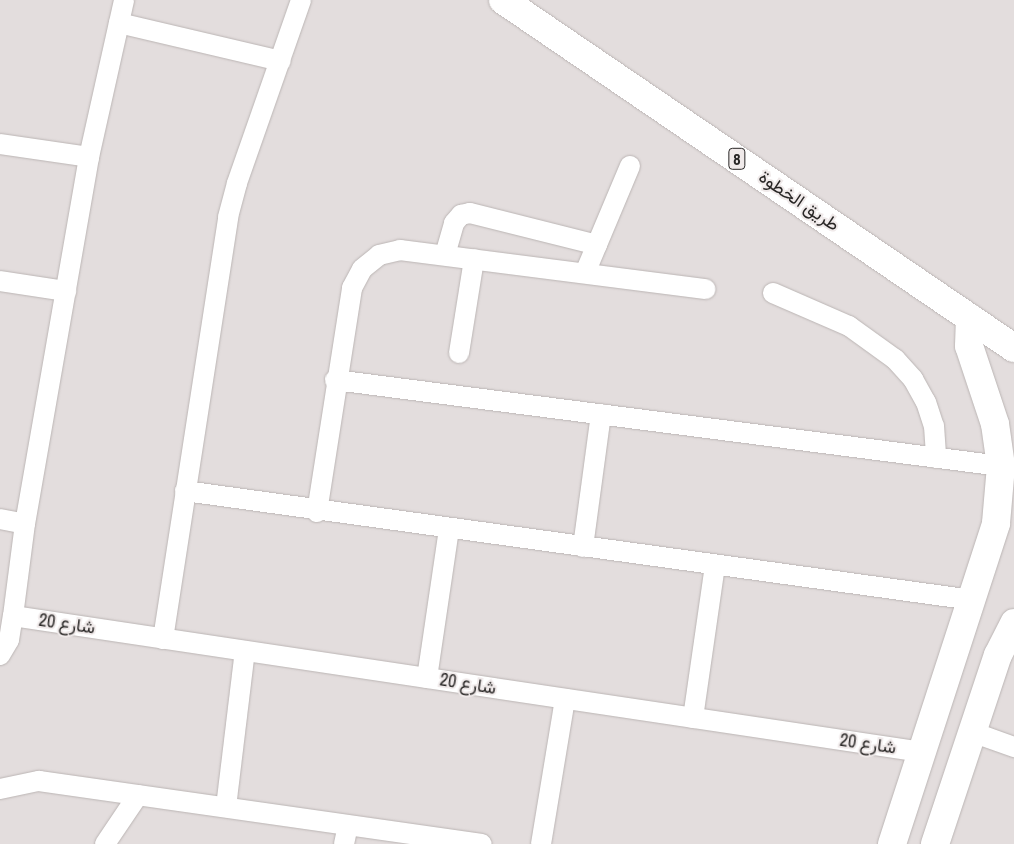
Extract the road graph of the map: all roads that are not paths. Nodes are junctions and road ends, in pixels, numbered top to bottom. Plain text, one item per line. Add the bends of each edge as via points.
1 (124, 0) edge
2 (300, 0) edge
3 (504, 0) edge
4 (118, 23) junction
5 (281, 61) junction
6 (0, 144) edge
7 (90, 157) junction
8 (630, 166) dead end
9 (597, 245) junction
10 (445, 256) junction
11 (474, 258) junction
12 (585, 273) junction
13 (0, 281) edge
14 (706, 289) dead end
15 (66, 291) junction
16 (773, 293) dead end
17 (970, 318) junction
18 (1014, 348) edge
19 (459, 353) dead end
20 (335, 380) junction
21 (601, 414) junction
22 (936, 458) junction
23 (1001, 466) junction
24 (185, 491) junction
25 (317, 512) junction
26 (0, 519) edge
27 (25, 524) junction
28 (449, 528) junction
29 (583, 547) junction
30 (715, 566) junction
31 (973, 600) junction
32 (13, 616) junction
33 (1014, 623) edge
34 (163, 638) junction
35 (958, 640) junction
36 (245, 651) junction
37 (0, 655) edge
38 (998, 655) junction
39 (427, 678) junction
40 (565, 699) junction
41 (693, 718) junction
42 (972, 732) junction
43 (1014, 747) edge
44 (922, 752) junction
45 (0, 789) edge
46 (138, 795) junction
47 (226, 807) junction
48 (346, 834) edge
49 (105, 844) edge
50 (482, 844) edge
51 (541, 844) edge
52 (892, 844) edge
53 (935, 844) edge

1 - 4 street
2 - 5 street
3 - 17 main road, طريق الخطوة / 8
4 - 5 street
4 - 7 street
5 - 24 street via 228,217
6 - 7 street
7 - 15 street
8 - 9 street
9 - 10 street via 470,213 461,215 454,223
9 - 12 street
10 - 11 street
10 - 20 street via 389,251 362,269 352,288
11 - 12 street
11 - 19 street
12 - 14 street
13 - 15 street
15 - 27 street
16 - 22 street via 849,326 895,359 913,379 926,402 934,426
17 - 18 main road, 8
17 - 23 main road via 970,346 995,424
20 - 21 street
20 - 25 street
21 - 22 street
21 - 29 street
22 - 23 street
23 - 31 main road via 996,523
24 - 25 street
24 - 34 street
25 - 28 street
26 - 27 street
27 - 32 street
28 - 29 street
28 - 39 street
29 - 30 street
30 - 31 street
30 - 41 street
31 - 35 main road
32 - 34 street, شارع 20
32 - 37 street via 9,640
33 - 38 main road
34 - 36 street, شارع 20
35 - 38 main road
35 - 44 main road
36 - 39 street, شارع 20
36 - 47 street
38 - 42 main road
39 - 40 street, شارع 20
40 - 41 street, شارع 20
40 - 51 street
41 - 44 street, شارع 20
42 - 43 street
42 - 53 main road
44 - 52 main road
45 - 46 street via 40,781
46 - 47 street
46 - 49 street
47 - 48 street
48 - 50 street

